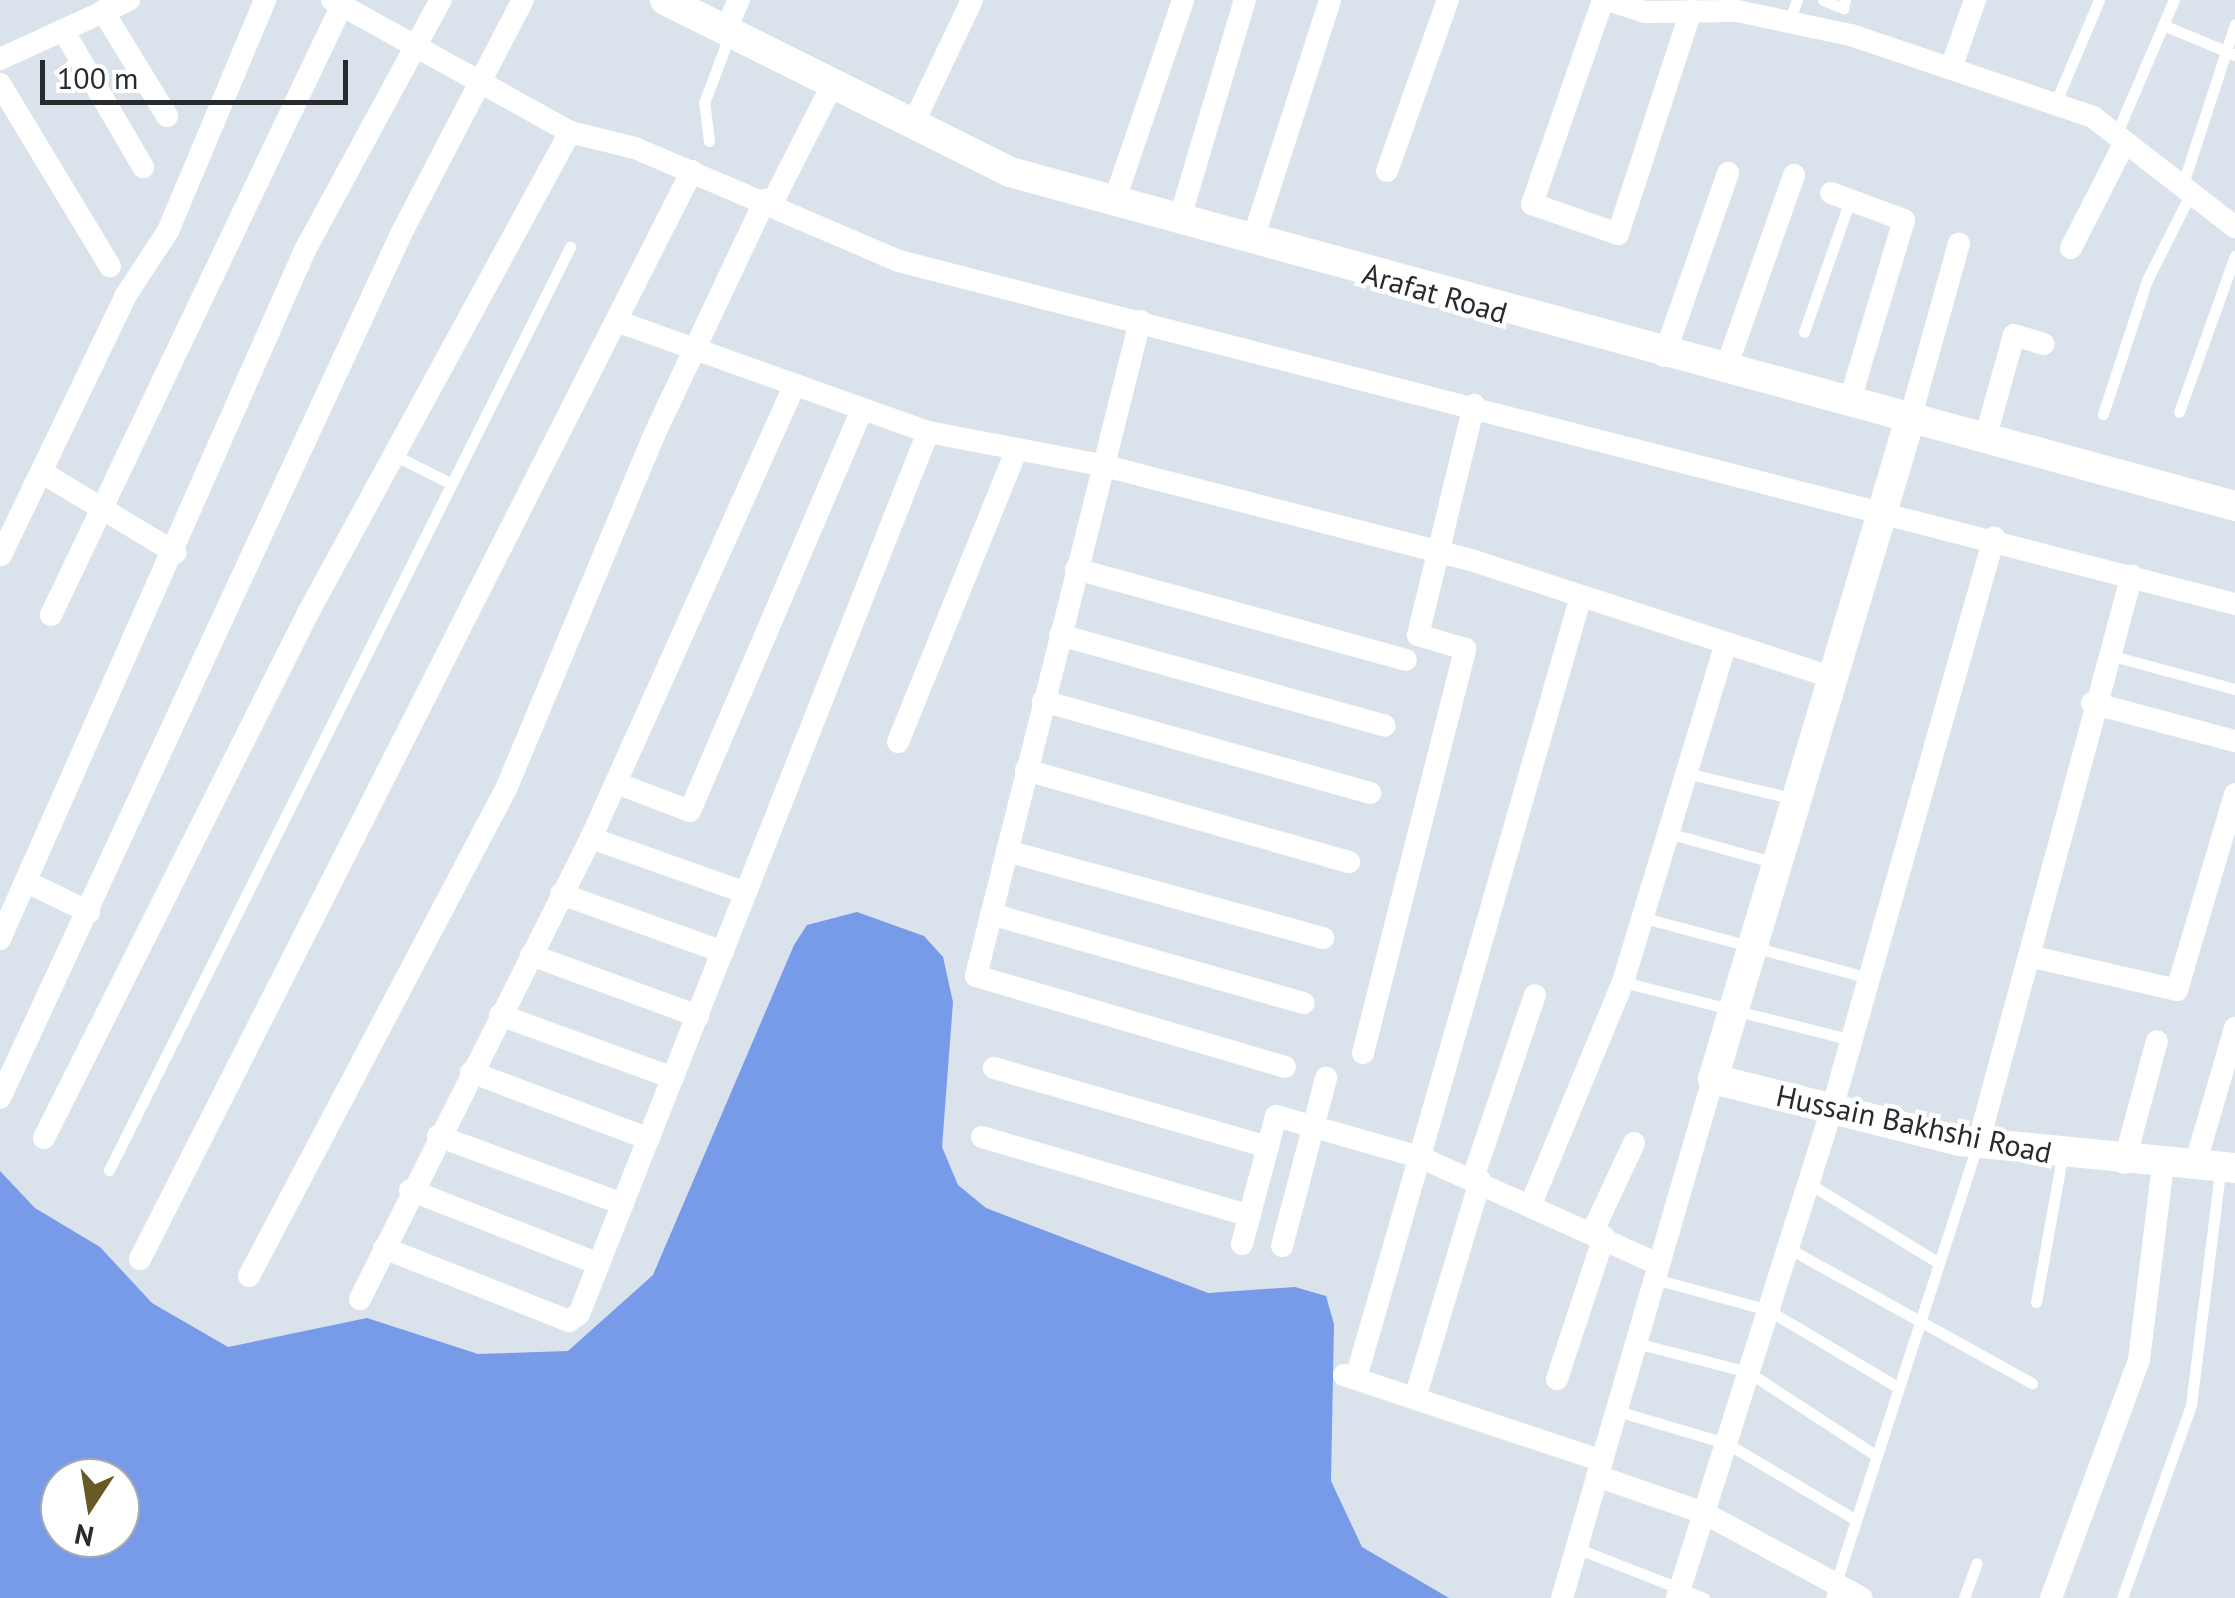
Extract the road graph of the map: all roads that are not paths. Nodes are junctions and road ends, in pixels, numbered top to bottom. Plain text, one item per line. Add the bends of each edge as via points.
1 (129, 0) edge
2 (265, 0) edge
3 (441, 0) edge
4 (522, 0) edge
5 (665, 0) edge
6 (739, 0) edge
7 (972, 0) edge
8 (1183, 0) edge
9 (1245, 0) edge
10 (1330, 0) edge
11 (1448, 0) edge
12 (1606, 0) edge
13 (1823, 0) edge
14 (1846, 0) edge
15 (1975, 0) edge
16 (2100, 0) edge
17 (2174, 0) edge
18 (337, 3) edge
19 (1750, 6) edge
20 (1706, 7) edge
21 (93, 9) edge
22 (1793, 11) edge
23 (2235, 24) edge
24 (2163, 25) junction
25 (63, 30) junction
26 (727, 32) junction
27 (416, 46) junction
28 (2230, 52) edge
29 (0, 59) edge
30 (1950, 68) junction
31 (0, 84) edge
32 (483, 84) junction
33 (832, 85) junction
34 (2055, 104) junction
35 (167, 116) dead end
36 (912, 126) junction
37 (570, 132) junction
38 (2120, 138) junction
39 (709, 141) dead end
40 (143, 166) dead end
41 (692, 170) junction
42 (1386, 172) dead end
43 (1728, 173) dead end
44 (1794, 176) dead end
45 (2187, 190) junction
46 (1840, 197) joint
47 (769, 201) junction
48 (1114, 202) junction
49 (1179, 221) junction
50 (2235, 227) edge
51 (1252, 242) junction
52 (1960, 244) dead end
53 (570, 247) dead end
54 (2071, 248) dead end
55 (2235, 256) edge
56 (110, 266) dead end
57 (1140, 321) junction
58 (619, 322) junction
59 (1804, 332) dead end
60 (2044, 344) dead end
61 (696, 350) junction
62 (1664, 356) junction
63 (1724, 371) junction
64 (792, 390) junction
65 (1849, 403) junction
66 (1474, 405) junction
67 (862, 409) junction
68 (2179, 412) dead end
69 (2103, 414) dead end
70 (1910, 419) junction
71 (928, 432) junction
72 (1986, 438) junction
73 (1017, 448) junction
74 (394, 455) junction
75 (1101, 465) junction
76 (41, 472) junction
77 (450, 483) junction
78 (2235, 506) edge
79 (103, 509) junction
80 (1882, 509) junction
81 (1994, 538) junction
82 (176, 552) junction
83 (1440, 552) junction
84 (1, 555) edge
85 (1076, 569) junction
86 (2132, 575) junction
87 (1581, 596) junction
88 (2235, 604) edge
89 (51, 615) dead end
90 (1060, 635) junction
91 (1726, 643) junction
92 (2106, 654) junction
93 (1406, 660) dead end
94 (1831, 677) junction
95 (2235, 689) edge
96 (1043, 701) junction
97 (2092, 703) junction
98 (1385, 726) dead end
99 (2235, 740) edge
100 (898, 742) dead end
101 (1026, 770) junction
102 (1686, 772) junction
103 (616, 783) junction
104 (1370, 794) dead end
105 (2235, 794) edge
106 (1795, 798) junction
107 (1668, 833) junction
108 (591, 838) junction
109 (1007, 851) junction
110 (1349, 862) dead end
111 (1776, 863) junction
112 (27, 882) junction
113 (746, 893) junction
114 (561, 894) junction
115 (89, 912) junction
116 (992, 914) junction
117 (1644, 918) junction
118 (1322, 938) dead end
119 (0, 939) edge
120 (1750, 951) junction
121 (723, 952) junction
122 (531, 955) junction
123 (2029, 956) junction
124 (1870, 978) junction
125 (1623, 982) junction
126 (1535, 995) dead end
127 (1304, 1003) dead end
128 (1733, 1012) junction
129 (500, 1016) junction
130 (698, 1016) junction
131 (2235, 1028) edge
132 (1852, 1040) junction
133 (2157, 1042) dead end
134 (1363, 1053) dead end
135 (994, 1068) dead end
136 (1285, 1068) dead end
137 (471, 1072) junction
138 (674, 1078) junction
139 (1326, 1078) dead end
140 (1713, 1079) junction
141 (0, 1098) edge
142 (1832, 1109) junction
143 (1314, 1126) junction
144 (438, 1136) junction
145 (982, 1137) dead end
146 (44, 1138) dead end
147 (649, 1139) junction
148 (1634, 1143) dead end
149 (1978, 1144) junction
150 (1268, 1146) junction
151 (2062, 1157) junction
152 (1422, 1158) junction
153 (2124, 1164) junction
154 (2163, 1165) junction
155 (2217, 1166) edge
156 (108, 1170) dead end
157 (1476, 1179) junction
158 (1808, 1183) junction
159 (410, 1190) junction
160 (623, 1204) junction
161 (1531, 1204) junction
162 (1250, 1216) junction
163 (1599, 1234) junction
164 (1242, 1244) dead end
165 (1282, 1246) dead end
166 (384, 1248) junction
167 (1788, 1248) junction
168 (140, 1259) dead end
169 (1939, 1263) junction
170 (600, 1264) junction
171 (1655, 1271) junction
172 (249, 1276) dead end
173 (360, 1299) dead end
174 (2036, 1302) dead end
175 (1768, 1310) junction
176 (1920, 1324) junction
177 (1636, 1343) junction
178 (1748, 1372) junction
179 (1557, 1380) dead end
180 (2032, 1383) dead end
181 (1899, 1388) junction
182 (1415, 1398) junction
183 (1616, 1410) junction
184 (1726, 1442) junction
185 (1878, 1456) junction
186 (1599, 1469) junction
187 (1704, 1513) junction
188 (1856, 1520) junction
189 (1576, 1548) junction
190 (1976, 1562) dead end
191 (1679, 1591) edge
192 (1833, 1593) edge
193 (1562, 1598) edge
194 (1704, 1598) edge
195 (1862, 1598) edge
196 (1964, 1598) edge
197 (2051, 1598) edge
198 (2122, 1598) edge

1 - 21 street
2 - 76 street via 168,231 126,295
3 - 27 street
4 - 32 street
5 - 26 street, Arafat Road
6 - 26 street
7 - 36 street
8 - 48 street
9 - 49 street
10 - 51 street
11 - 42 street
12 - 20 street
12 - 20 street via 1532,204 1618,234
13 - 14 lane via 1843,8
15 - 30 street
16 - 34 lane
17 - 24 lane
18 - 27 street
18 - 79 street
19 - 20 street
19 - 22 street
21 - 25 street
21 - 35 street
22 - 30 street
23 - 28 lane
24 - 28 lane
24 - 38 lane
25 - 29 street
25 - 40 street
26 - 33 street, Arafat Road
26 - 39 lane via 704,103
27 - 32 street
27 - 82 street via 306,250
28 - 45 lane
30 - 34 street
31 - 56 street
32 - 37 street
32 - 115 street via 401,234
33 - 36 street, Arafat Road
33 - 47 street
34 - 38 street
36 - 48 street, Arafat Road via 1000,168
37 - 41 street
37 - 74 street
38 - 45 street
38 - 54 street
41 - 47 street
41 - 58 street
43 - 62 street
44 - 63 street
45 - 50 street
45 - 69 lane via 2147,280
46 - 59 lane
46 - 65 street via 1904,220
47 - 57 street via 898,261
47 - 61 street
48 - 49 street, Arafat Road
49 - 51 street, Arafat Road
51 - 62 street, Arafat Road
52 - 70 street
53 - 77 lane
55 - 68 lane
57 - 66 street
57 - 75 street
58 - 61 street
58 - 168 street
60 - 72 street via 2014,335
61 - 64 street
61 - 172 street via 506,789
62 - 63 street, Arafat Road
63 - 65 street, Arafat Road
64 - 67 street
64 - 103 street
65 - 70 street, Arafat Road
66 - 80 street
66 - 83 street
67 - 71 street
67 - 103 street via 690,811
70 - 72 street, Arafat Road
70 - 80 street
71 - 73 street
71 - 113 street
72 - 78 street, Arafat Road
73 - 75 street
73 - 100 street
74 - 77 lane
74 - 146 street
75 - 83 street
75 - 85 street
76 - 79 street
76 - 84 street
77 - 156 lane
79 - 82 street
79 - 89 street
80 - 81 street
80 - 94 street
81 - 86 street
81 - 124 street
82 - 112 street
83 - 87 street
83 - 134 street via 1418,636 1465,649
85 - 90 street
85 - 93 street
86 - 88 street
86 - 92 street
87 - 91 street
87 - 152 street
90 - 96 street
90 - 98 street
91 - 94 street
91 - 102 street
92 - 95 lane
92 - 97 street
94 - 106 street
96 - 101 street
96 - 104 street
97 - 99 street
97 - 123 street
101 - 109 street
101 - 110 street
102 - 106 lane
102 - 107 street
103 - 108 street
105 - 123 street via 2177,990
106 - 111 street
107 - 111 lane
107 - 117 street
108 - 113 street
108 - 114 street
109 - 116 street
109 - 118 street
111 - 120 street
112 - 115 street
112 - 119 street
113 - 121 street
114 - 121 street
114 - 122 street
115 - 141 street
116 - 127 street
116 - 136 street via 976,976
117 - 120 lane
117 - 125 street
120 - 124 lane
120 - 128 street
121 - 130 street
122 - 129 street
122 - 130 street
123 - 149 street
124 - 132 street
125 - 128 lane
125 - 161 street
126 - 157 street
128 - 132 lane
128 - 140 street
129 - 137 street
129 - 138 street
130 - 138 street
131 - 155 street
132 - 142 street
133 - 153 street
135 - 150 street
137 - 144 street
137 - 147 street
138 - 147 street
139 - 143 street
140 - 142 street, Hussain Bakhshi Road
140 - 171 street
142 - 149 street, Hussain Bakhshi Road
142 - 158 street
143 - 150 street via 1276,1116
143 - 152 street
143 - 165 street
144 - 159 street
144 - 160 street
145 - 162 street
147 - 160 street
148 - 163 street
149 - 151 street, Hussain Bakhshi Road
149 - 169 lane
150 - 162 street
151 - 153 street, Hussain Bakhshi Road
151 - 174 lane
152 - 157 street
152 - 182 street via 1350,1376
153 - 154 street, Hussain Bakhshi Road
154 - 155 street, Hussain Bakhshi Road
154 - 197 street via 2139,1360
155 - 198 lane via 2191,1405
157 - 161 street
157 - 182 street
158 - 167 street
158 - 169 lane
159 - 166 street
159 - 170 street
160 - 170 street
161 - 163 street
162 - 164 street
163 - 171 street
163 - 179 street
166 - 170 street via 569,1321
166 - 173 street
167 - 175 street
167 - 176 lane
169 - 176 lane
171 - 175 lane
171 - 177 street
175 - 178 street
175 - 181 lane
176 - 180 lane
176 - 181 lane
177 - 178 lane
177 - 183 street
178 - 184 street
178 - 185 lane
181 - 185 lane
182 - 186 street
183 - 184 lane
183 - 186 street
184 - 187 street
184 - 188 lane
185 - 188 lane
186 - 187 street
186 - 189 street
187 - 191 street
187 - 192 street
188 - 192 lane
189 - 191 lane
189 - 193 street
190 - 196 lane
191 - 194 lane
192 - 195 street

